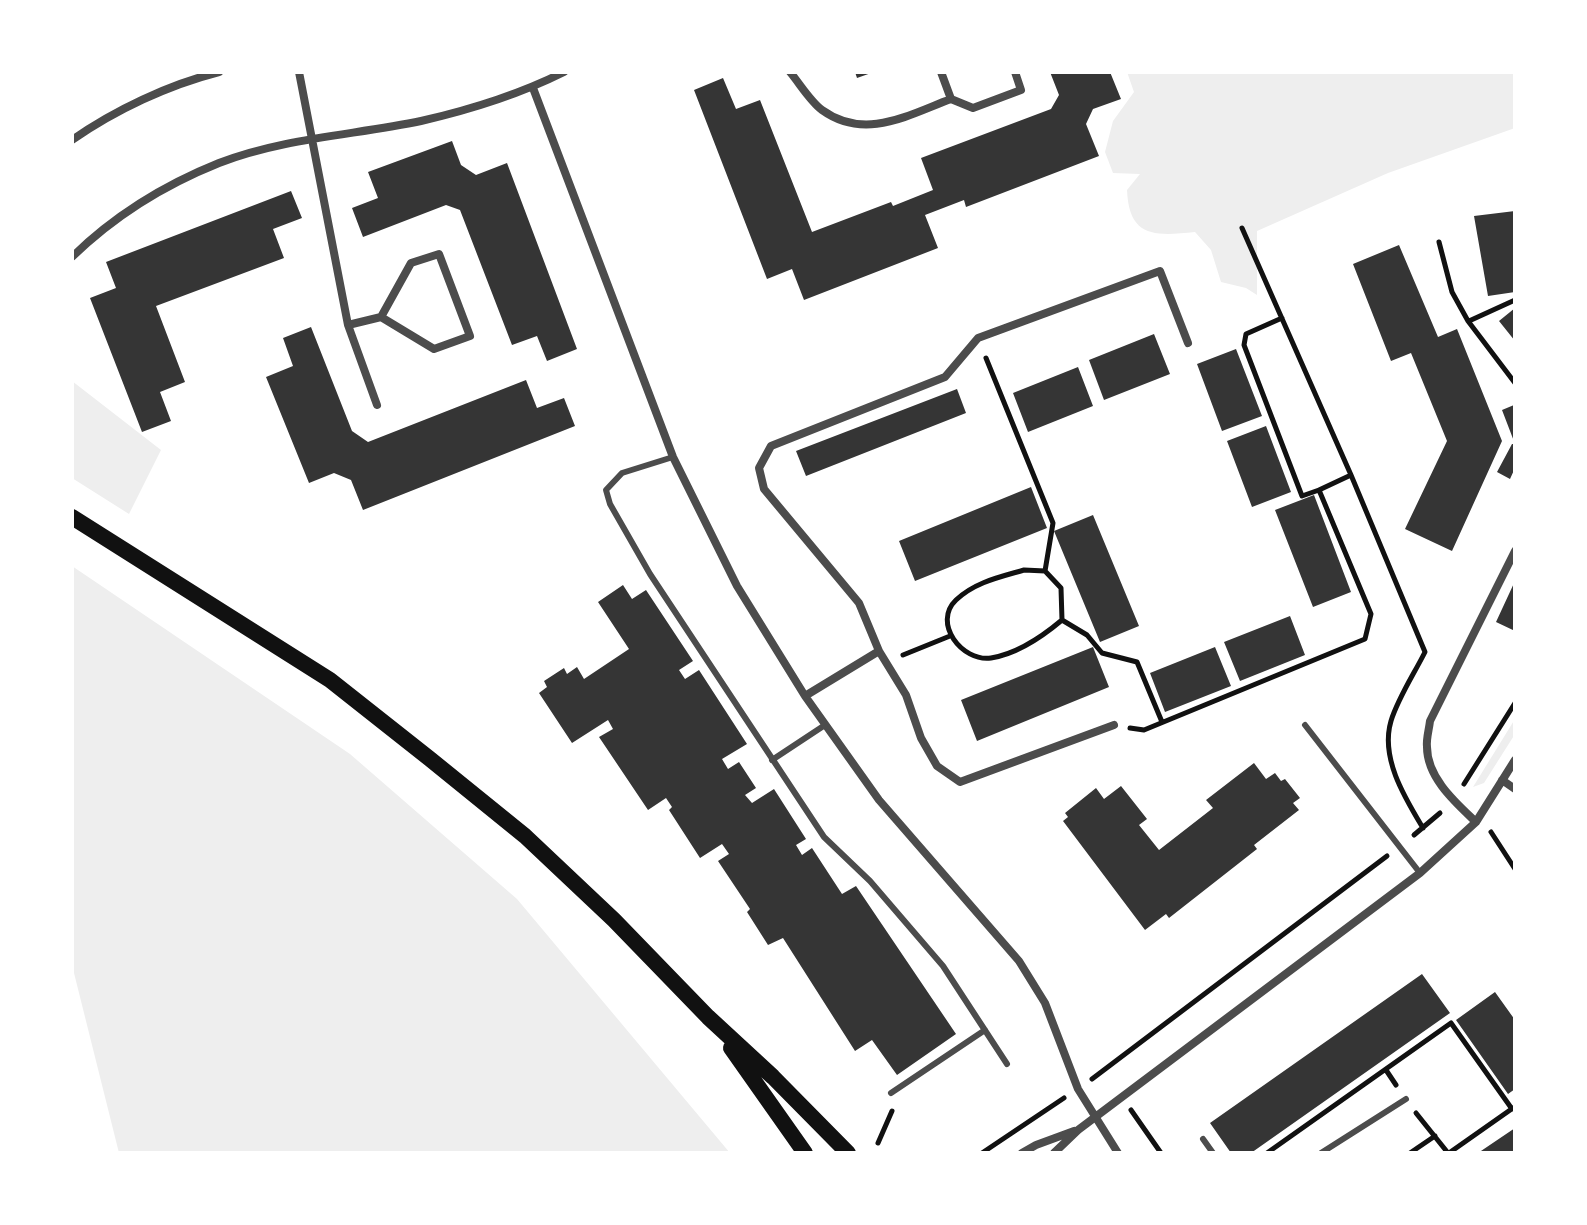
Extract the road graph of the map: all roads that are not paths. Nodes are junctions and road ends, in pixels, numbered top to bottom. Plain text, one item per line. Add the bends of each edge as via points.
1 (219, 72) edge
2 (299, 72) edge
3 (564, 72) edge
4 (790, 72) edge
5 (941, 72) edge
6 (1015, 72) edge
7 (533, 88) junction
8 (951, 99) junction
9 (313, 138) junction
10 (72, 140) edge
11 (72, 257) edge
12 (381, 317) junction
13 (348, 325) junction
14 (1188, 343) dead end
15 (377, 405) dead end
16 (673, 457) junction
17 (72, 517) edge
18 (1515, 551) edge
19 (879, 651) junction
20 (805, 696) junction
21 (825, 725) junction
22 (1114, 725) road end
23 (1305, 725) dead end
24 (772, 760) junction
25 (1515, 760) edge
26 (1502, 780) junction
27 (1515, 789) edge
28 (1476, 822) junction
29 (1420, 873) junction
30 (708, 1017) junction
31 (985, 1030) junction
32 (1007, 1064) dead end
33 (891, 1093) road end
34 (1406, 1099) dead end
35 (1094, 1119) junction
36 (1078, 1130) junction
37 (1203, 1139) dead end
38 (805, 1153) edge
39 (848, 1153) edge
40 (1022, 1153) edge
41 (1054, 1153) edge
42 (1118, 1153) edge
43 (1213, 1153) edge
44 (1321, 1153) edge

1 - 10 street via 100,120
2 - 9 street
3 - 7 street
4 - 8 street via 821,109 848,123 879,126
5 - 8 street
6 - 8 street via 1021,90 973,108
7 - 9 street via 422,121
7 - 16 street
9 - 11 street via 221,163 150,196
9 - 13 street
12 - 12 street via 434,349 470,336 439,254 411,263
12 - 13 street
13 - 15 street
14 - 19 street via 1160,271 978,338 945,377 771,446 759,468 764,489 859,603
16 - 20 street via 737,586
16 - 24 lane via 622,473 606,490 610,504
17 - 30 main road via 330,680 418,749 525,836
18 - 28 street via 1430,721 1426,749 1433,773
19 - 20 street
19 - 22 street via 906,695 937,766 960,782
20 - 21 street
21 - 24 lane
21 - 35 street via 879,800 1019,961 1045,1003
23 - 29 lane
24 - 31 lane via 824,837 943,966
25 - 26 street
26 - 27 street
26 - 28 street
28 - 29 street
29 - 35 street
30 - 38 main road
30 - 39 main road
31 - 32 lane
31 - 33 lane
34 - 44 lane
35 - 36 street
35 - 42 street
36 - 40 street
36 - 41 street
37 - 43 lane

